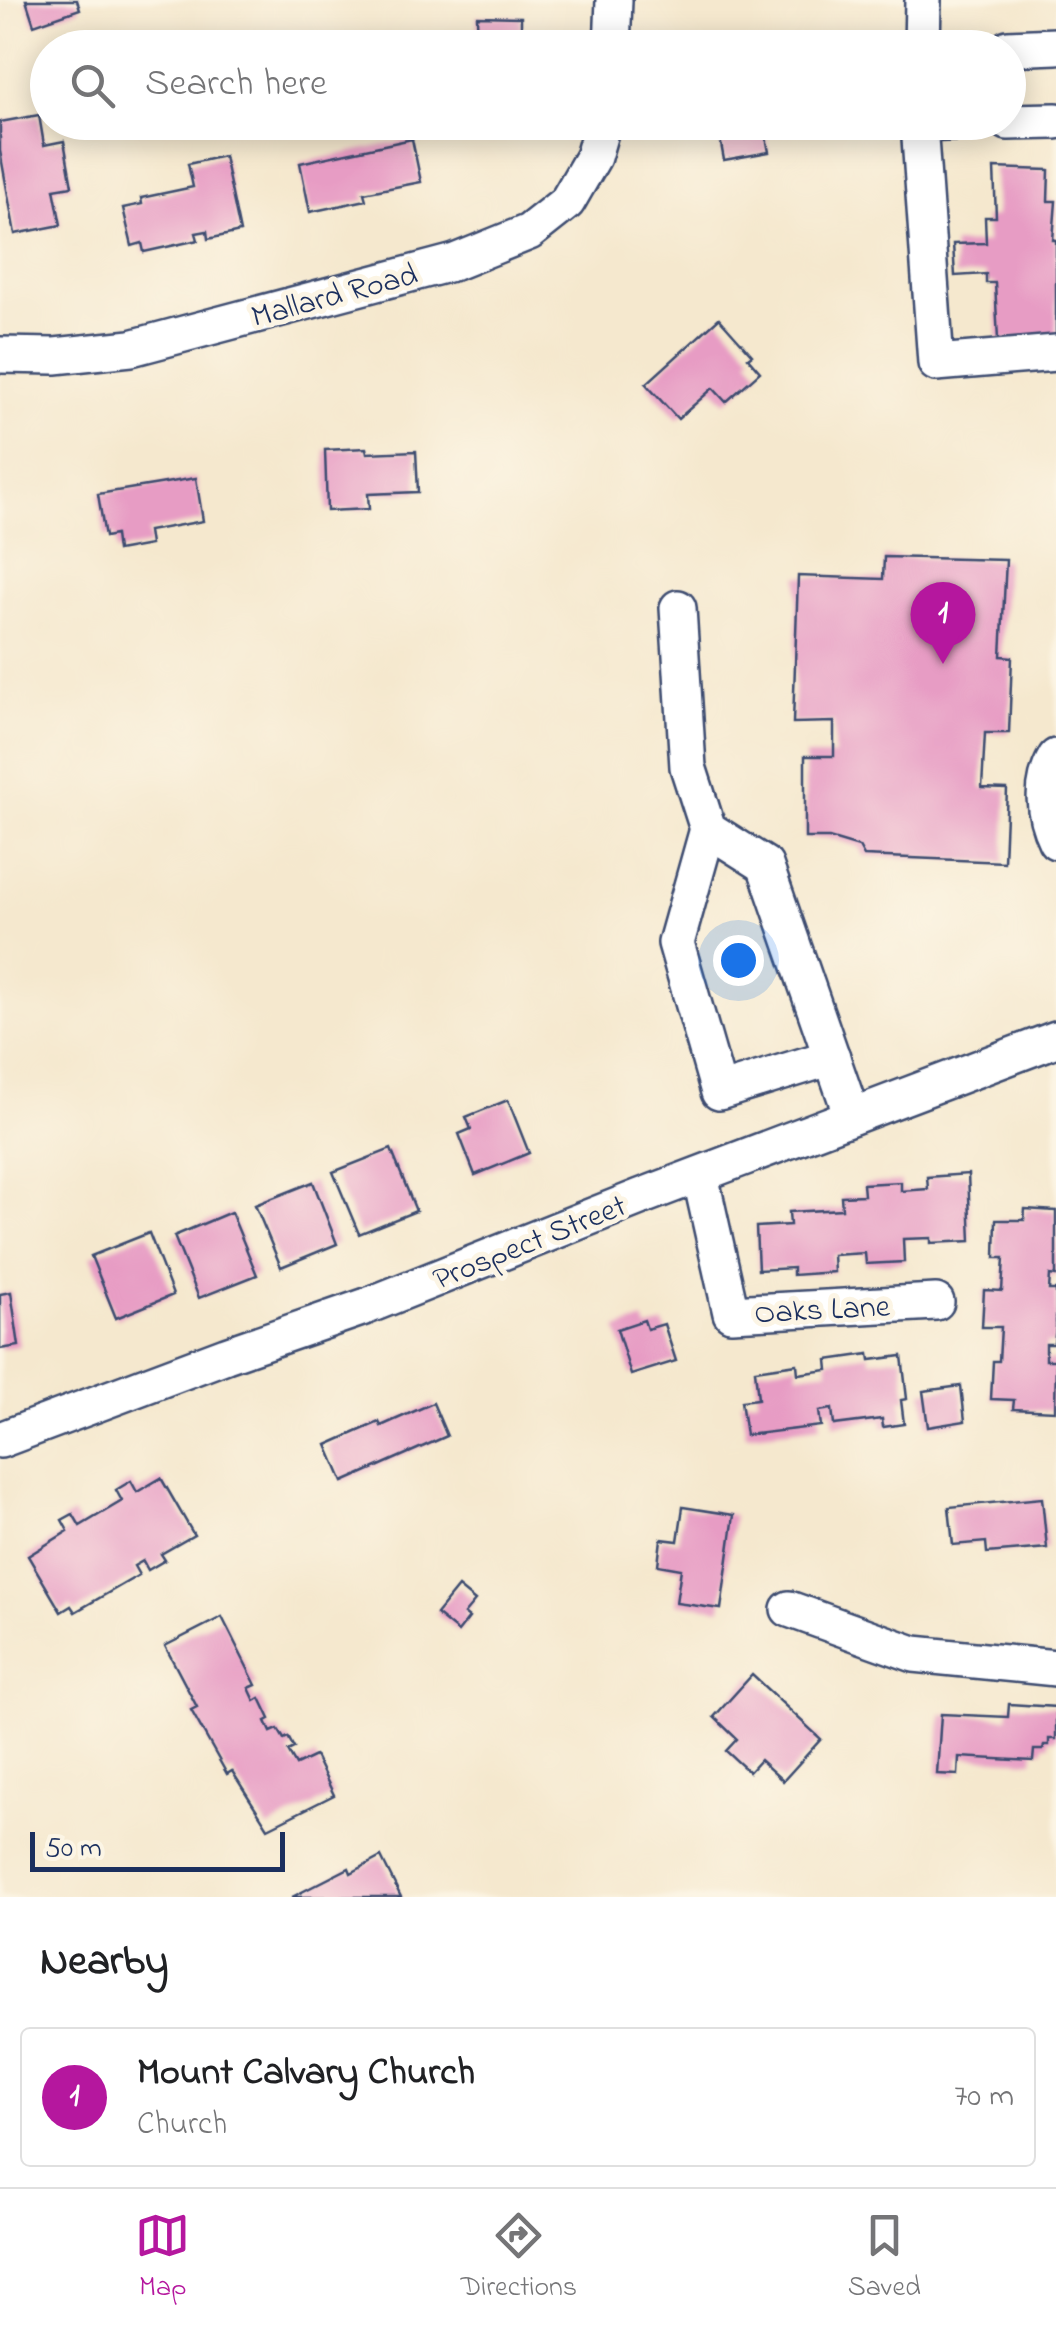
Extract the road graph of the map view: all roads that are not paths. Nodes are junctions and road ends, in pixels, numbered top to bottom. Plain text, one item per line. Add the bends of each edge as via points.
1 (614, 0) edge
2 (923, 0) edge
3 (613, 30) edge
4 (922, 30) edge
5 (1056, 46) edge
6 (1026, 47) edge
7 (1056, 120) edge
8 (1026, 121) edge
9 (598, 140) edge
10 (920, 140) edge
11 (1056, 352) edge
12 (0, 355) edge
13 (678, 608) dead end
14 (1056, 758) edge
15 (708, 828) junction
16 (1056, 841) edge
17 (1056, 1039) edge
18 (832, 1057) junction
19 (852, 1116) junction
20 (700, 1175) junction
21 (936, 1302) dead end
22 (0, 1440) edge
23 (789, 1610) dead end
24 (1056, 1668) edge

1 - 3 street
2 - 4 street
5 - 6 street
7 - 8 street
9 - 12 street, Mallard Road via 568,202 530,232 456,262 131,348
10 - 11 street via 936,364
13 - 15 street via 688,767
14 - 16 street via 1044,799
15 - 18 street via 765,865
15 - 18 street via 676,943 719,1092
17 - 19 street, Prospect Street
18 - 19 street
19 - 20 street, Prospect Street
20 - 21 street, Oaks Lane via 731,1314
20 - 22 street, Prospect Street
23 - 24 street via 914,1654

